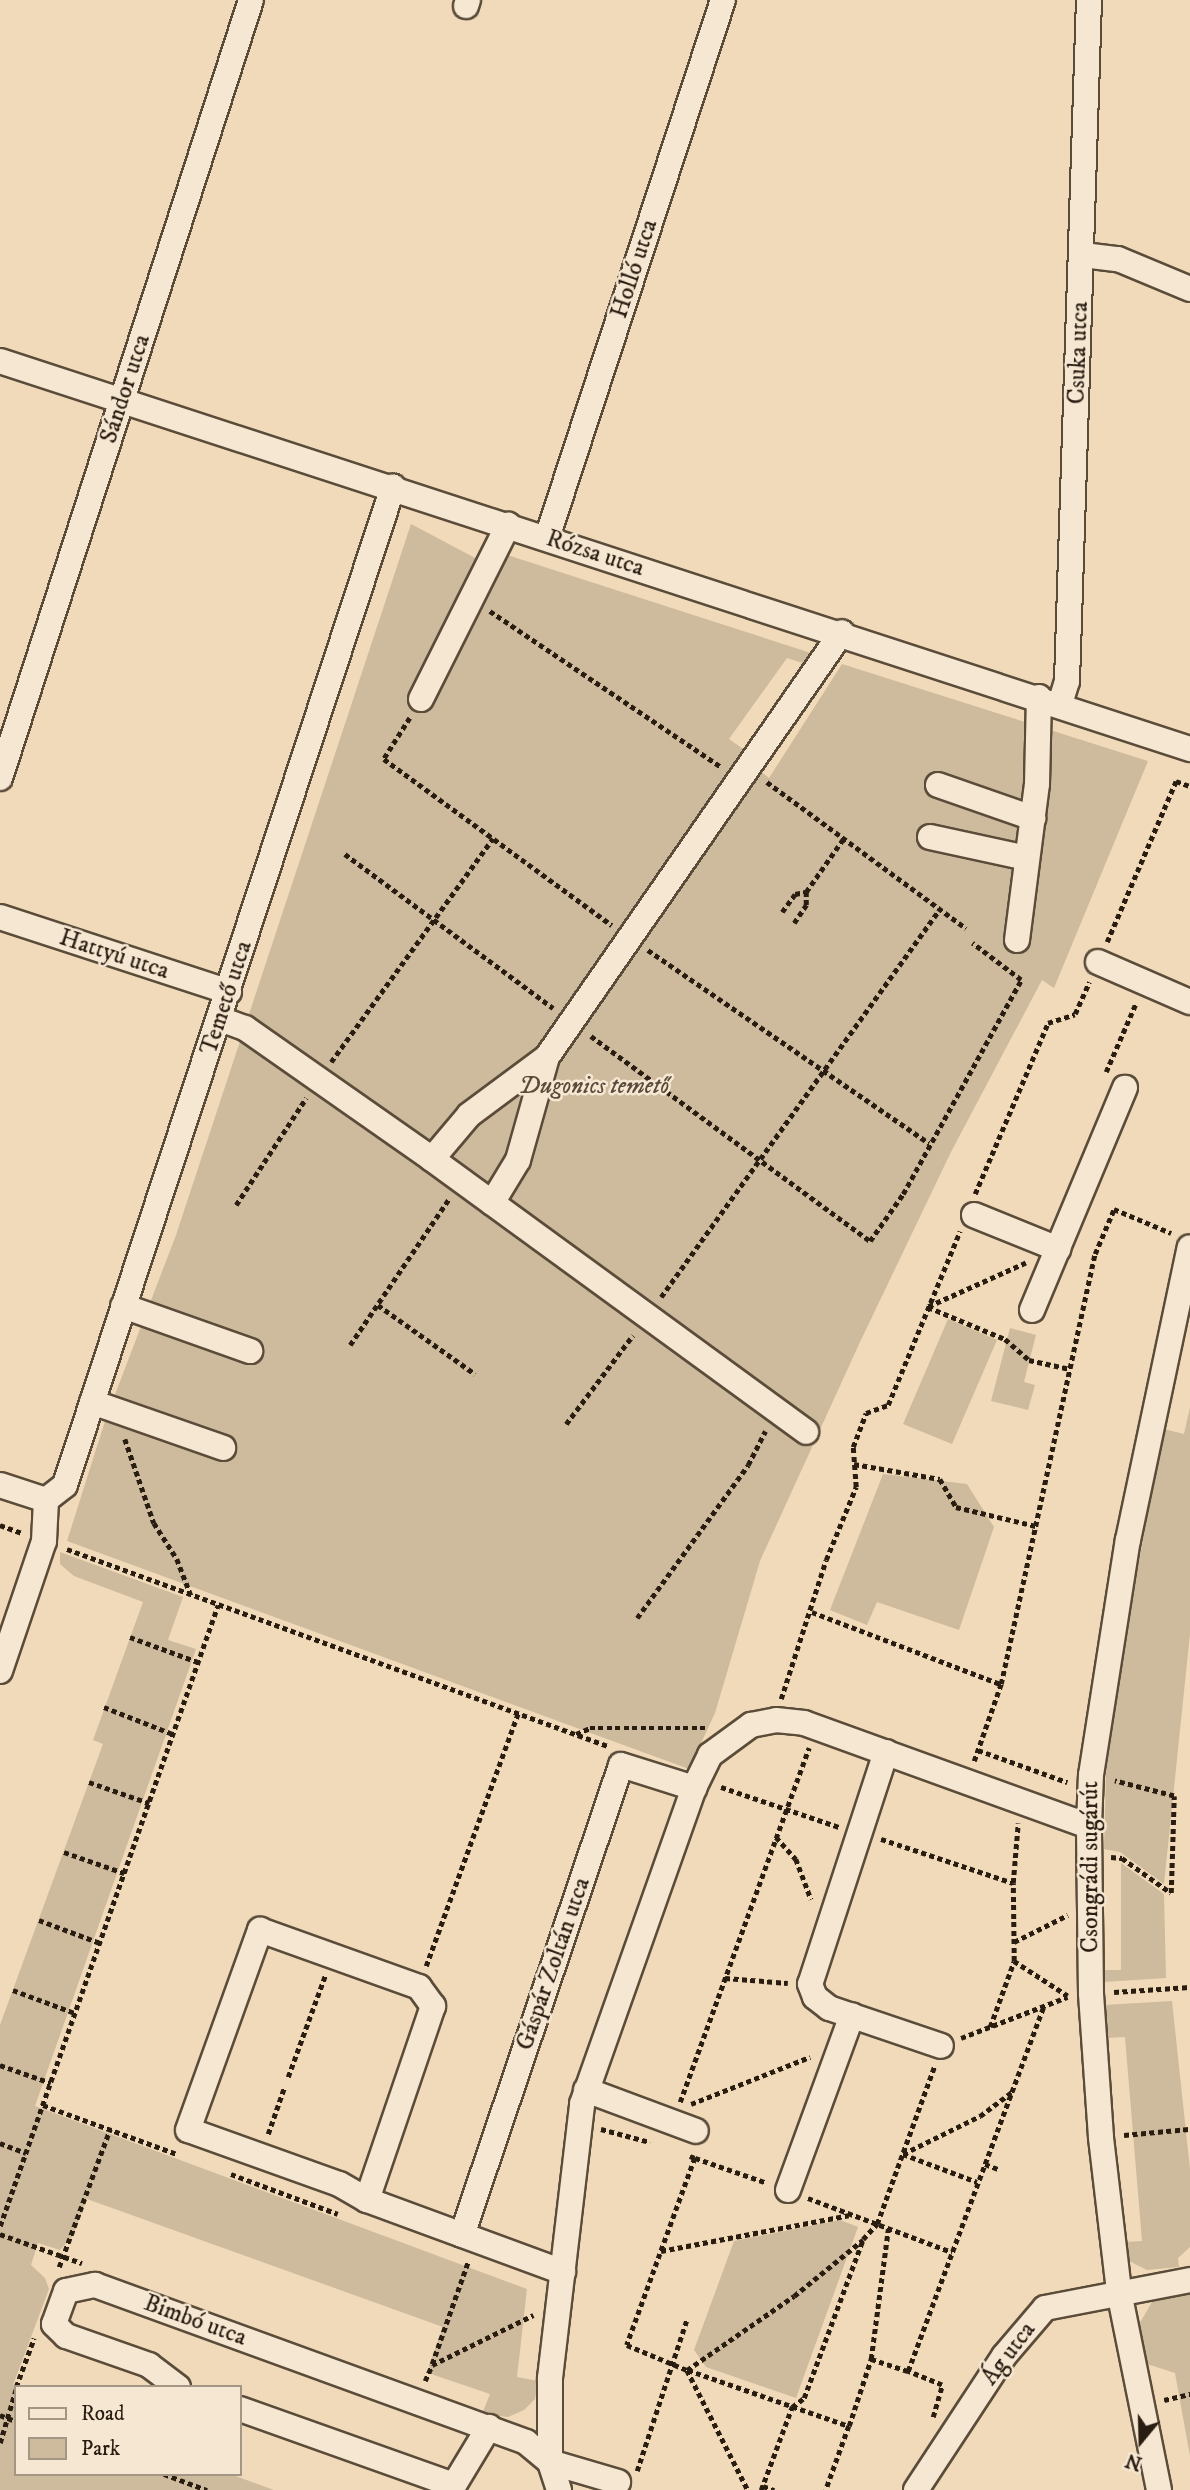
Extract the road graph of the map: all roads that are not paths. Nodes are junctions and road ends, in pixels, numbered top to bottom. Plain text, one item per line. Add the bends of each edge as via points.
1 (251, 0) edge
2 (723, 0) edge
3 (1089, 0) edge
4 (1083, 255) junction
5 (1190, 289) edge
6 (0, 361) edge
7 (122, 400) junction
8 (393, 487) junction
9 (508, 525) junction
10 (547, 538) junction
11 (842, 632) junction
12 (421, 699) dead end
13 (1050, 701) junction
14 (1190, 749) edge
15 (0, 778) edge
16 (938, 785) dead end
17 (1033, 818) junction
18 (930, 837) dead end
19 (1027, 858) junction
20 (0, 918) edge
21 (1017, 940) dead end
22 (1098, 962) dead end
23 (229, 992) junction
24 (1190, 1002) edge
25 (220, 1019) junction
26 (547, 1057) junction
27 (1114, 1084) road end
28 (432, 1159) junction
29 (492, 1203) junction
30 (974, 1215) dead end
31 (1184, 1242) edge
32 (1058, 1249) junction
33 (123, 1306) junction
34 (1032, 1310) dead end
35 (250, 1351) dead end
36 (103, 1406) junction
37 (806, 1432) dead end
38 (223, 1448) dead end
39 (0, 1485) edge
40 (46, 1500) junction
41 (0, 1671) edge
42 (886, 1752) junction
43 (696, 1783) junction
44 (1089, 1826) junction
45 (852, 2015) junction
46 (941, 2046) road end
47 (586, 2090) junction
48 (695, 2131) dead end
49 (788, 2190) road end
50 (368, 2200) junction
51 (459, 2246) junction
52 (563, 2272) junction
53 (1190, 2280) edge
54 (1119, 2291) junction
55 (175, 2385) edge
56 (242, 2410) edge
57 (488, 2427) junction
58 (550, 2462) junction
59 (627, 2478) road end
60 (461, 2488) edge
61 (559, 2490) edge
62 (916, 2490) edge
63 (1159, 2490) edge

1 - 7 street, Sándor utca
2 - 10 street, Holló utca
3 - 4 street, Csuka utca
4 - 5 street via 1118,259
4 - 13 street, Csuka utca via 1067,681
6 - 7 street, Rózsa utca
7 - 8 street, Rózsa utca
7 - 15 street, Sándor utca
8 - 9 street, Rózsa utca
8 - 23 street, Temető utca
9 - 10 street, Rózsa utca
9 - 12 street
10 - 11 street, Rózsa utca
11 - 13 street, Rózsa utca
11 - 26 street
13 - 14 street, Rózsa utca
13 - 17 street, Csuka utca
16 - 17 street
17 - 19 street, Csuka utca
18 - 19 street
19 - 21 street, Csuka utca
20 - 23 street, Hattyú utca
22 - 24 street
23 - 25 street, Temető utca
25 - 28 street via 245,1028
25 - 33 street, Temető utca
26 - 28 street via 469,1115
26 - 29 street via 518,1160
27 - 32 street
28 - 29 street
29 - 37 street
30 - 32 street
31 - 44 street, Csongrádi sugárút via 1128,1540 1091,1783
32 - 34 street
33 - 35 street
33 - 36 street, Temető utca
36 - 38 street
36 - 40 street, Temető utca via 65,1485
39 - 40 street
40 - 41 street via 44,1541
42 - 43 street via 790,1720 763,1722 735,1733 710,1755
42 - 44 street
42 - 45 street via 810,1984 829,2008
43 - 47 street
43 - 51 street, Gáspár Zoltán utca via 621,1765
44 - 54 street, Csongrádi sugárút via 1089,1917 1080,1995
45 - 46 street
45 - 49 street
47 - 48 street
47 - 52 street
50 - 50 street via 433,2006 419,1987 260,1930 188,2130 339,2184
50 - 51 street
51 - 52 street
52 - 58 street via 550,2378
53 - 54 street, Ág utca
54 - 62 street, Ág utca via 1045,2308 1004,2356
54 - 63 street, Csongrádi sugárút
55 - 57 street, Bimbó utca via 149,2365 66,2336 54,2324 66,2291 95,2285
56 - 60 street
57 - 58 street, Bimbó utca via 526,2442
57 - 60 street
58 - 59 street
58 - 61 street

